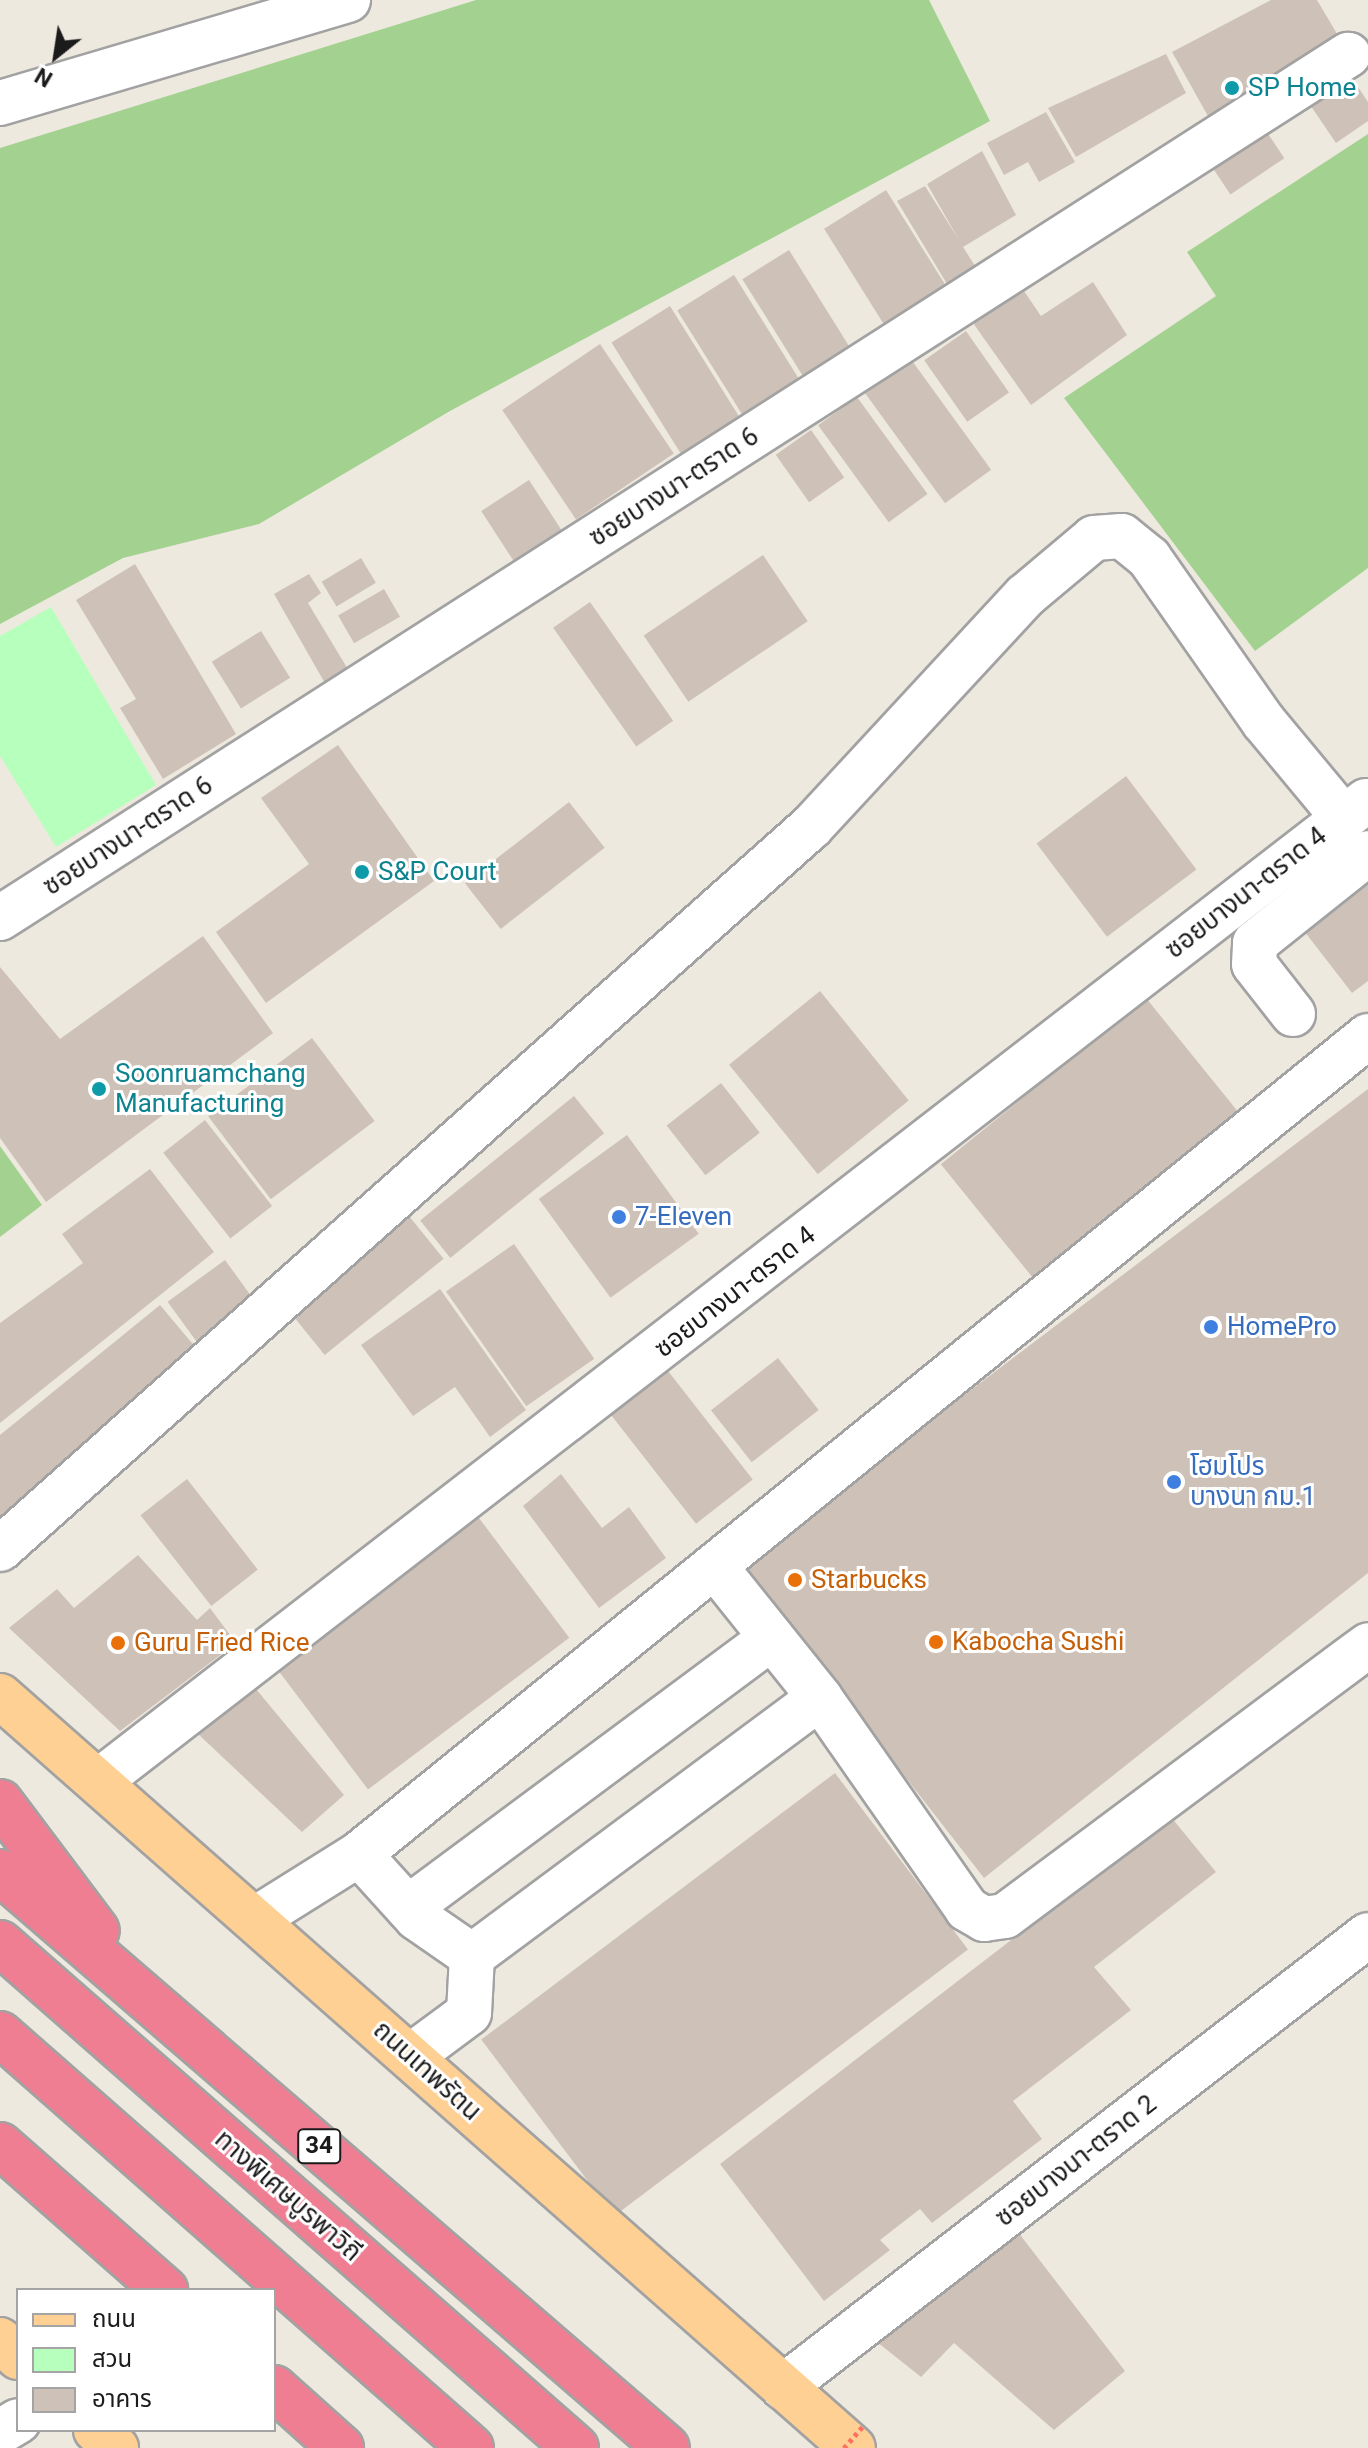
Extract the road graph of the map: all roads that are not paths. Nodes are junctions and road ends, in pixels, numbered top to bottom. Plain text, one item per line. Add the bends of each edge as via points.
1 (348, 0) edge
2 (1348, 55) dead end
3 (0, 103) edge
4 (1356, 808) edge
5 (1368, 853) edge
6 (0, 918) edge
7 (1293, 1014) dead end
8 (1368, 1036) edge
9 (0, 1549) edge
10 (716, 1568) junction
11 (772, 1638) junction
12 (1368, 1645) edge
13 (0, 1696) edge
14 (820, 1698) junction
15 (99, 1781) junction
16 (0, 1802) edge
17 (359, 1854) junction
18 (0, 1872) edge
19 (408, 1908) junction
20 (257, 1918) junction
21 (1368, 1935) edge
22 (0, 1943) edge
23 (472, 1956) junction
24 (145, 1995) junction
25 (0, 2034) edge
26 (411, 2056) junction
27 (0, 2145) edge
28 (0, 2186) edge
29 (115, 2245) junction
30 (163, 2288) edge
31 (0, 2340) edge
32 (16, 2355) edge
33 (783, 2387) junction
34 (276, 2390) edge
35 (98, 2432) edge
36 (858, 2437) edge
37 (116, 2448) edge
38 (341, 2448) edge
39 (471, 2448) edge
40 (576, 2448) edge
41 (667, 2448) edge

1 - 3 street
2 - 6 street, ซอยบางนา-ตราด 6
4 - 9 street via 1264,722 1149,558 1122,536 1094,538 1014,607 811,827
4 - 15 street, ซอยบางนา-ตราด 4
5 - 7 street via 1255,943 1254,964
8 - 10 street
10 - 11 street
10 - 17 street
11 - 14 street
11 - 19 street
12 - 14 street via 1005,1916 984,1919 967,1909
13 - 15 main road, ถนนเทพรัตน
14 - 23 street
15 - 20 main road, ถนนเทพรัตน
16 - 24 highway
17 - 19 street
17 - 20 street
18 - 24 highway, 34
19 - 23 street
20 - 26 main road, ถนนเทพรัตน
21 - 33 street, ซอยบางนา-ตราด 2
22 - 40 highway, ทางพิเศษบูรพาวิถี
23 - 26 street via 469,2013
24 - 41 highway, 34
25 - 39 highway
26 - 33 main road, ถนนเทพรัตน
27 - 29 highway
28 - 29 highway
29 - 30 highway
31 - 32 main road
33 - 36 main road, ถนนเทพรัตน
34 - 38 highway
35 - 37 main road

